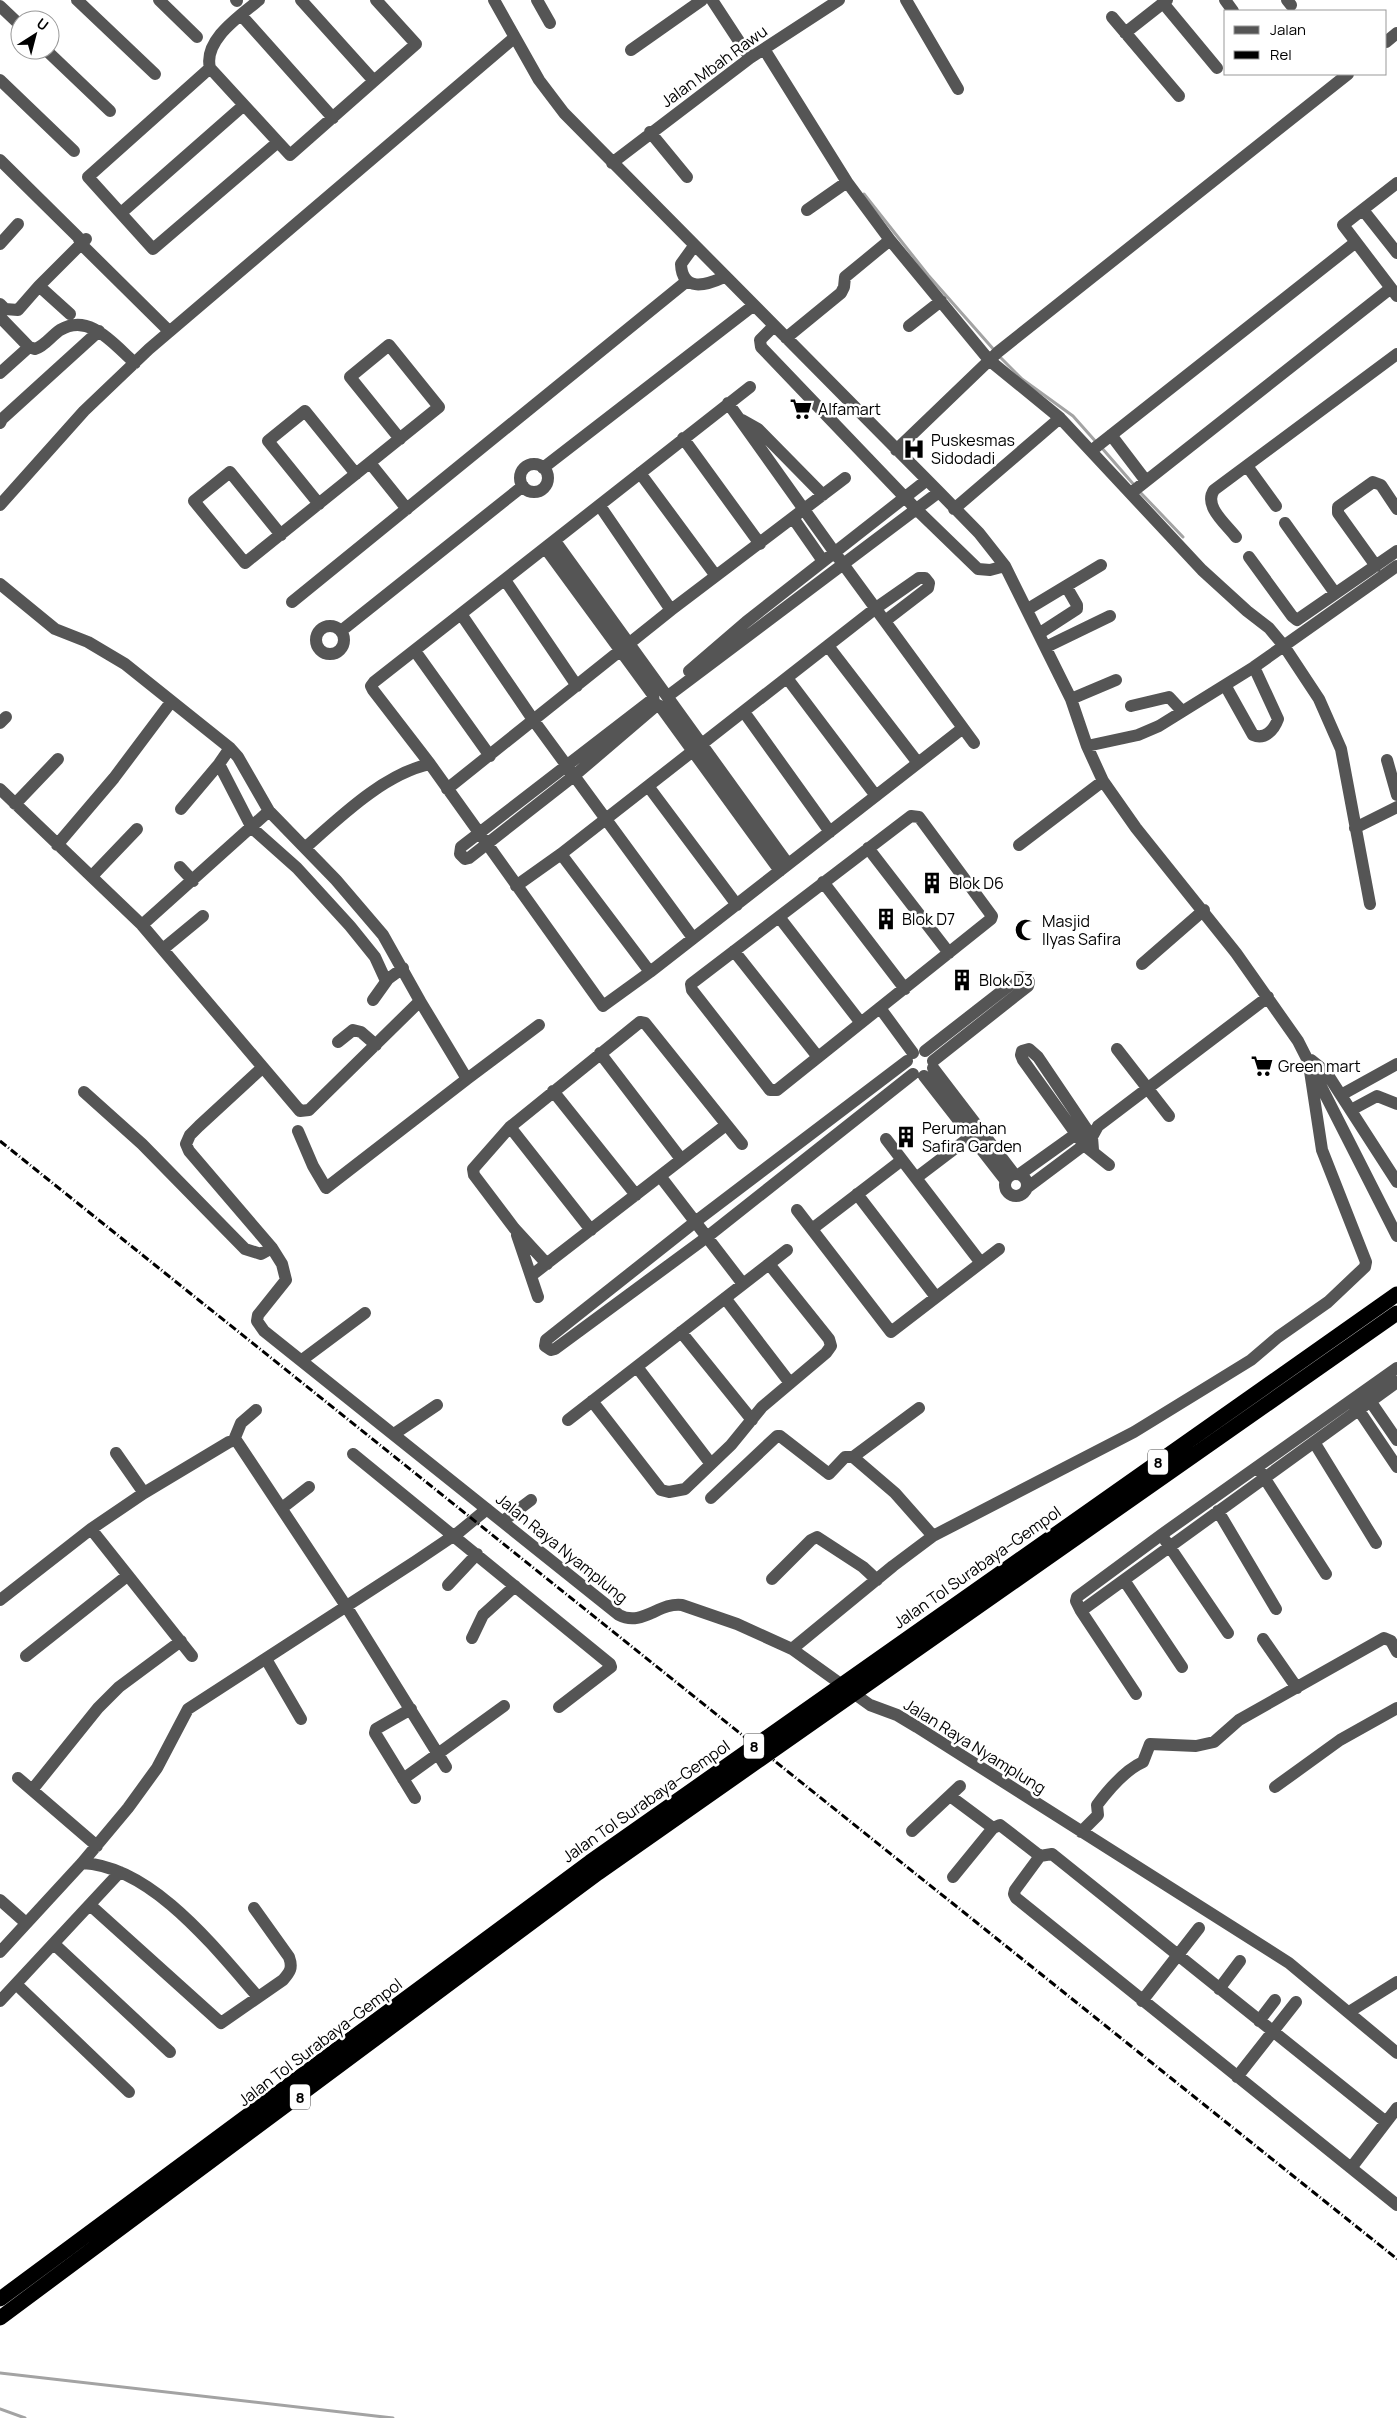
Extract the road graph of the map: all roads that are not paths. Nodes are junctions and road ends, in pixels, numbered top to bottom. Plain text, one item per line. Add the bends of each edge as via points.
1 (77, 0) edge
2 (160, 0) edge
3 (259, 0) edge
4 (301, 0) edge
5 (376, 0) edge
6 (494, 0) edge
7 (537, 0) edge
8 (702, 0) edge
9 (712, 0) edge
10 (839, 0) edge
11 (906, 0) edge
12 (1224, 0) edge
13 (1165, 1) edge
14 (0, 6) edge
15 (1233, 10) edge
16 (241, 15) junction
17 (10, 16) edge
18 (1112, 17) dead end
19 (550, 23) dead end
20 (1125, 33) junction
21 (1397, 33) edge
22 (197, 37) dead end
23 (514, 38) junction
24 (1387, 41) edge
25 (764, 49) junction
26 (631, 50) dead end
27 (750, 58) junction
28 (56, 60) edge
29 (210, 68) junction
30 (1217, 68) dead end
31 (155, 74) dead end
32 (1347, 75) edge
33 (0, 80) edge
34 (374, 81) junction
35 (958, 89) dead end
36 (1179, 96) dead end
37 (244, 105) junction
38 (110, 111) dead end
39 (332, 118) junction
40 (650, 132) junction
41 (278, 142) junction
42 (74, 151) dead end
43 (0, 160) edge
44 (612, 163) junction
45 (687, 177) dead end
46 (847, 182) junction
47 (1397, 183) edge
48 (807, 210) dead end
49 (1363, 210) junction
50 (121, 213) junction
51 (18, 224) dead end
52 (82, 240) junction
53 (890, 240) junction
54 (1356, 242) junction
55 (0, 244) edge
56 (694, 246) junction
57 (1397, 253) edge
58 (724, 276) junction
59 (687, 281) junction
60 (39, 286) junction
61 (1394, 292) edge
62 (941, 301) junction
63 (0, 304) edge
64 (754, 305) junction
65 (70, 314) dead end
66 (0, 317) edge
67 (774, 326) junction
68 (909, 326) dead end
69 (171, 329) junction
70 (99, 331) junction
71 (786, 338) junction
72 (29, 346) junction
73 (1397, 354) edge
74 (993, 356) junction
75 (135, 363) junction
76 (0, 373) edge
77 (750, 387) dead end
78 (728, 403) junction
79 (1060, 418) junction
80 (742, 420) junction
81 (0, 423) edge
82 (683, 438) junction
83 (400, 439) junction
84 (1099, 444) junction
85 (896, 450) junction
86 (370, 463) junction
87 (1247, 466) junction
88 (543, 468) junction
89 (640, 473) junction
90 (356, 474) junction
91 (845, 478) dead end
92 (927, 480) junction
93 (523, 486) junction
94 (1138, 488) junction
95 (939, 492) junction
96 (822, 496) junction
97 (904, 497) junction
98 (319, 504) junction
99 (0, 505) edge
100 (600, 506) junction
101 (1276, 506) dead end
102 (954, 508) junction
103 (407, 509) junction
104 (916, 509) junction
105 (1397, 509) edge
106 (804, 510) junction
107 (793, 518) junction
108 (1285, 523) dead end
109 (281, 534) junction
110 (1236, 537) dead end
111 (760, 544) junction
112 (550, 545) junction
113 (1397, 551) edge
114 (1249, 557) dead end
115 (838, 558) junction
116 (824, 562) junction
117 (1100, 565) dead end
118 (1006, 566) junction
119 (1376, 566) junction
120 (1397, 566) edge
121 (716, 576) junction
122 (505, 580) junction
123 (0, 584) edge
124 (1066, 586) junction
125 (1335, 593) junction
126 (292, 602) dead end
127 (876, 608) junction
128 (1028, 609) junction
129 (671, 610) junction
130 (461, 614) junction
131 (1110, 616) dead end
132 (885, 621) junction
133 (750, 627) junction
134 (341, 631) dead end
135 (1040, 634) junction
136 (828, 646) junction
137 (1284, 646) junction
138 (1046, 647) junction
139 (625, 648) junction
140 (415, 651) junction
141 (1254, 667) junction
142 (787, 678) junction
143 (1116, 680) dead end
144 (1225, 685) junction
145 (577, 686) junction
146 (660, 698) junction
147 (1071, 699) junction
148 (1131, 706) dead end
149 (165, 709) junction
150 (744, 712) junction
151 (1182, 712) junction
152 (534, 720) junction
153 (963, 728) junction
154 (974, 742) dead end
155 (1087, 746) junction
156 (698, 747) junction
157 (224, 756) junction
158 (490, 756) junction
159 (58, 759) dead end
160 (1387, 760) dead end
161 (918, 763) junction
162 (430, 764) junction
163 (571, 770) junction
164 (1103, 781) junction
165 (648, 786) junction
166 (0, 788) edge
167 (447, 790) junction
168 (1397, 795) edge
169 (876, 796) junction
170 (16, 804) junction
171 (1397, 807) edge
172 (181, 809) dead end
173 (607, 818) junction
174 (260, 820) junction
175 (1355, 828) junction
176 (137, 829) dead end
177 (830, 832) junction
178 (482, 839) junction
179 (57, 844) junction
180 (1020, 845) dead end
181 (306, 847) junction
182 (868, 848) junction
183 (561, 854) junction
184 (180, 867) dead end
185 (784, 868) junction
186 (92, 876) junction
187 (193, 881) junction
188 (823, 882) junction
189 (516, 886) junction
190 (327, 888) junction
191 (1370, 904) dead end
192 (736, 905) junction
193 (1204, 910) junction
194 (203, 916) dead end
195 (780, 917) junction
196 (356, 920) junction
197 (142, 925) junction
198 (694, 938) junction
199 (374, 943) junction
200 (163, 949) junction
201 (734, 951) junction
202 (949, 953) junction
203 (1142, 964) dead end
204 (650, 972) junction
205 (393, 976) junction
206 (905, 989) junction
207 (1268, 997) junction
208 (373, 1000) dead end
209 (420, 1002) junction
210 (880, 1008) junction
211 (861, 1023) junction
212 (539, 1025) dead end
213 (368, 1038) junction
214 (338, 1042) dead end
215 (1117, 1049) dead end
216 (600, 1053) junction
217 (818, 1057) junction
218 (1309, 1058) junction
219 (921, 1063) junction
220 (1397, 1064) edge
221 (262, 1068) junction
222 (467, 1079) junction
223 (1149, 1089) junction
224 (553, 1091) junction
225 (84, 1092) dead end
226 (1341, 1094) junction
227 (1397, 1104) edge
228 (1351, 1110) junction
229 (1169, 1116) dead end
230 (726, 1125) junction
231 (510, 1127) junction
232 (298, 1131) dead end
233 (1088, 1136) junction
234 (970, 1137) junction
235 (886, 1139) dead end
236 (742, 1144) dead end
237 (682, 1159) junction
238 (902, 1160) junction
239 (1109, 1165) dead end
240 (660, 1176) junction
241 (1014, 1176) junction
242 (916, 1178) junction
243 (1397, 1182) edge
244 (1028, 1187) junction
245 (857, 1194) junction
246 (636, 1195) junction
247 (797, 1210) dead end
248 (695, 1222) junction
249 (514, 1228) junction
250 (812, 1229) junction
251 (591, 1230) junction
252 (1395, 1232) edge
253 (707, 1236) junction
254 (272, 1248) junction
255 (999, 1249) dead end
256 (787, 1250) dead end
257 (981, 1263) junction
258 (547, 1264) junction
259 (769, 1264) junction
260 (532, 1275) junction
261 (743, 1284) junction
262 (1397, 1294) edge
263 (538, 1297) dead end
264 (936, 1297) junction
265 (725, 1298) junction
266 (365, 1313) dead end
267 (1397, 1313) edge
268 (681, 1332) junction
269 (302, 1360) junction
270 (637, 1366) junction
271 (1397, 1368) edge
272 (1397, 1382) edge
273 (790, 1383) junction
274 (1367, 1396) junction
275 (592, 1401) junction
276 (1355, 1404) junction
277 (437, 1405) dead end
278 (919, 1408) dead end
279 (256, 1410) dead end
280 (568, 1420) dead end
281 (752, 1420) junction
282 (394, 1434) junction
283 (234, 1440) junction
284 (1397, 1440) edge
285 (1314, 1442) junction
286 (116, 1453) dead end
287 (353, 1454) dead end
288 (853, 1457) junction
289 (711, 1464) junction
290 (1257, 1466) junction
291 (1397, 1467) edge
292 (1264, 1478) junction
293 (309, 1488) dead end
294 (144, 1493) junction
295 (711, 1498) dead end
296 (531, 1500) dead end
297 (282, 1508) junction
298 (487, 1509) junction
299 (1218, 1511) junction
300 (503, 1521) junction
301 (91, 1529) junction
302 (454, 1535) junction
303 (1161, 1535) junction
304 (933, 1536) junction
305 (1376, 1543) dead end
306 (1169, 1547) junction
307 (477, 1554) junction
308 (1326, 1574) dead end
309 (128, 1576) junction
310 (772, 1579) dead end
311 (878, 1579) junction
312 (1124, 1580) junction
313 (448, 1585) dead end
314 (516, 1586) junction
315 (0, 1600) edge
316 (346, 1606) junction
317 (1276, 1609) dead end
318 (1081, 1611) junction
319 (1228, 1633) dead end
320 (923, 1635) junction
321 (472, 1638) dead end
322 (1263, 1639) dead end
323 (181, 1640) junction
324 (792, 1649) junction
325 (1397, 1652) edge
326 (26, 1656) dead end
327 (192, 1656) dead end
328 (266, 1659) junction
329 (1182, 1667) dead end
330 (1297, 1688) junction
331 (1136, 1694) dead end
332 (504, 1706) dead end
333 (559, 1707) dead end
334 (1397, 1708) edge
335 (411, 1709) junction
336 (301, 1719) dead end
337 (437, 1754) junction
338 (446, 1767) dead end
339 (18, 1778) dead end
340 (403, 1779) junction
341 (960, 1786) dead end
342 (1275, 1787) dead end
343 (32, 1790) junction
344 (950, 1796) junction
345 (415, 1798) dead end
346 (993, 1828) junction
347 (912, 1830) dead end
348 (1080, 1832) junction
349 (97, 1846) junction
350 (1040, 1856) junction
351 (82, 1863) junction
352 (594, 1868) junction
353 (120, 1872) junction
354 (953, 1878) dead end
355 (0, 1900) edge
356 (90, 1904) junction
357 (254, 1908) dead end
358 (26, 1923) junction
359 (1199, 1928) dead end
360 (54, 1944) junction
361 (0, 1952) edge
362 (1178, 1956) junction
363 (1240, 1961) dead end
364 (1397, 1982) edge
365 (16, 1984) junction
366 (1219, 1989) junction
367 (258, 1997) junction
368 (1275, 2000) dead end
369 (0, 2001) edge
370 (1142, 2001) junction
371 (1296, 2002) dead end
372 (1349, 2012) junction
373 (1259, 2021) junction
374 (1273, 2032) junction
375 (1394, 2046) edge
376 (170, 2052) dead end
377 (1232, 2073) junction
378 (128, 2092) dead end
379 (1397, 2108) edge
380 (1386, 2122) junction
381 (1351, 2168) junction
382 (1396, 2203) edge
383 (0, 2299) edge
384 (0, 2318) edge

1 - 31 street
2 - 22 street
3 - 16 street
4 - 34 street
5 - 34 street via 416,44
6 - 23 street
7 - 19 street
8 - 26 street
9 - 27 street
10 - 25 street, Jalan Mbah Rawu
11 - 35 street
12 - 15 street
13 - 20 street
13 - 30 street
14 - 17 street
16 - 29 street via 214,41 208,60
16 - 39 street
18 - 20 street
20 - 36 street
21 - 24 street
23 - 44 street via 539,80 564,112
23 - 69 street
25 - 27 street, Jalan Mbah Rawu
25 - 46 street
27 - 40 street, Jalan Mbah Rawu
28 - 38 street
29 - 37 street
29 - 50 street via 88,177
32 - 74 street
33 - 42 street
34 - 39 street
37 - 41 street
37 - 50 street
39 - 41 street via 290,155
40 - 44 street, Jalan Mbah Rawu
40 - 45 street
41 - 50 street via 153,250
43 - 52 street
44 - 56 street
46 - 48 street
46 - 53 street
47 - 49 street
49 - 54 street via 1343,225
49 - 57 street
51 - 55 street
52 - 60 street
52 - 69 street
53 - 62 street
53 - 71 street via 845,277 841,293
54 - 61 street
54 - 84 street
56 - 58 street
56 - 59 street via 681,264
58 - 59 street via 705,285
58 - 64 street
59 - 103 street
60 - 63 street via 18,310 5,309
60 - 65 street
61 - 94 street
62 - 68 street
62 - 74 street
64 - 67 street
64 - 88 street
66 - 72 street
67 - 71 street
67 - 97 street via 760,340 761,347
69 - 75 street
70 - 72 street via 88,325 74,325 57,332 39,348
70 - 75 street
70 - 81 street
71 - 85 street
72 - 76 street
73 - 87 street
74 - 79 street
74 - 85 street
75 - 99 street via 84,411
77 - 78 street
78 - 80 street
78 - 82 street
79 - 84 street
79 - 102 street
80 - 96 street via 758,429
80 - 106 street
82 - 89 street
82 - 111 street
83 - 83 street via 439,408 389,345 350,376
83 - 86 street
84 - 94 street
84 - 94 street
85 - 92 street
86 - 90 street
86 - 103 street
87 - 101 street
87 - 110 street via 1214,490 1210,497 1210,504
88 - 93 street via 533,464 523,470 520,481
88 - 93 street via 548,480 546,487 534,492
89 - 100 street
89 - 121 street
90 - 98 street
90 - 98 street via 305,411 268,441
91 - 96 street
92 - 95 street
92 - 97 street
93 - 134 street
94 - 137 street via 1216,584 1269,628
95 - 102 street
95 - 104 street
96 - 106 street
97 - 104 street
97 - 115 street
98 - 109 street
100 - 112 street
100 - 129 street
102 - 118 street
103 - 126 street
104 - 115 street
104 - 118 street via 978,568 990,570
105 - 119 street via 1381,485 1374,482 1338,507 1338,513
106 - 107 street
106 - 115 street
107 - 111 street
107 - 116 street
108 - 125 street
109 - 109 street via 230,472 194,501 245,563
111 - 121 street
112 - 122 street
112 - 139 street
113 - 119 street
114 - 125 street via 1295,619
115 - 116 street
115 - 127 street
115 - 133 street
116 - 133 street
117 - 124 street
118 - 128 street
119 - 125 street
120 - 137 street
121 - 129 street
122 - 130 street
122 - 145 street
123 - 149 street via 55,629 110,654
124 - 128 street
124 - 135 street via 1077,609
127 - 132 street
127 - 132 street via 922,577 929,583 928,588
127 - 136 street
128 - 135 street
129 - 139 street
130 - 140 street
130 - 152 street
131 - 138 street
132 - 153 street
133 - 146 street
135 - 138 street
136 - 142 street
136 - 161 street
137 - 141 street
137 - 175 street via 1319,699 1338,740 1346,766
138 - 147 street
139 - 145 street
139 - 146 street
140 - 158 street
140 - 162 street via 371,686
141 - 144 street
141 - 144 street via 1278,719 1268,734 1253,735
142 - 150 street
142 - 169 street
143 - 147 street
144 - 151 street
145 - 152 street
146 - 156 street
146 - 163 street
147 - 155 street
148 - 151 street via 1166,696 1173,699
149 - 157 street
149 - 179 street via 114,778
150 - 156 street
150 - 177 street
151 - 155 street via 1160,726 1138,734
152 - 158 street
152 - 163 street
153 - 154 street
153 - 161 street
155 - 164 street
156 - 165 street
156 - 185 street
157 - 172 street
157 - 174 street
157 - 174 street via 238,757
158 - 167 street
159 - 170 street
160 - 168 street
161 - 169 street
162 - 167 street
162 - 181 street via 405,771 354,806
163 - 173 street
163 - 178 street
164 - 180 street
164 - 193 street via 1136,828
165 - 173 street
165 - 192 street
166 - 170 street
167 - 178 street
169 - 177 street
170 - 179 street
171 - 175 street
173 - 183 street
173 - 198 street
174 - 181 street
174 - 187 street
174 - 190 street via 282,854
175 - 191 street
176 - 186 street
177 - 185 street
178 - 189 street
179 - 186 street
181 - 190 street
182 - 188 street
182 - 202 street
182 - 202 street via 908,817 919,818 992,918
183 - 189 street
183 - 204 street
184 - 187 street
185 - 192 street
186 - 197 street
187 - 197 street
188 - 195 street
188 - 206 street
189 - 204 street via 602,1005 607,1005
190 - 196 street
190 - 196 street
192 - 198 street
193 - 203 street
193 - 207 street
194 - 200 street
195 - 201 street
195 - 211 street
196 - 199 street
196 - 199 street
197 - 200 street
198 - 204 street
199 - 205 street
199 - 205 street via 379,964
200 - 221 street
201 - 217 street
201 - 217 street via 690,986 752,1067 774,1091
202 - 206 street
205 - 208 street
205 - 209 street
206 - 210 street
207 - 218 street
207 - 223 street
209 - 213 street
209 - 222 street
210 - 211 street
210 - 219 street
211 - 217 street
212 - 222 street
213 - 214 street via 353,1030
213 - 221 street via 309,1110 298,1108
215 - 223 street
216 - 224 street
216 - 230 street via 643,1021
216 - 237 street
218 - 226 street via 1326,1072
218 - 252 street
218 - 304 street via 1322,1150 1366,1262 1365,1267 1328,1302 1251,1360 1134,1432
219 - 219 street via 1020,977 1027,978 1028,986
219 - 234 street
219 - 241 street
219 - 248 street
219 - 253 street
220 - 226 street
221 - 254 street via 199,1126 186,1144
222 - 232 street via 331,1184 313,1166
223 - 229 street
223 - 233 street
224 - 231 street
224 - 246 street
225 - 254 street via 142,1144 245,1248 261,1254
226 - 228 street
227 - 228 street via 1377,1096
228 - 243 street
230 - 236 street
230 - 237 street
231 - 249 street via 473,1172
231 - 251 street
233 - 233 street via 1023,1060 1022,1051 1029,1049 1038,1057
233 - 239 street
233 - 241 street
233 - 244 street
234 - 241 street
234 - 242 street
235 - 238 street
237 - 240 street
238 - 242 street
238 - 245 street
240 - 246 street
240 - 248 street
241 - 244 street via 1025,1177
241 - 244 street via 1005,1186 1012,1195 1022,1194
242 - 257 street
245 - 250 street
245 - 264 street
246 - 251 street
247 - 250 street
248 - 253 street
248 - 253 street via 546,1340 548,1349 555,1349
249 - 258 street
249 - 260 street
250 - 264 street via 891,1332
251 - 258 street
253 - 261 street
254 - 269 street, Jalan Raya Nyamplung via 285,1275 279,1292 261,1310 257,1321 264,1331
255 - 257 street
256 - 259 street
257 - 264 street
258 - 260 street
259 - 261 street
259 - 273 street via 830,1343 826,1353
260 - 263 street
261 - 265 street
262 - 320 highway, Jalan Tol Surabaya–Gempol / 8
265 - 268 street
265 - 273 street
266 - 269 street
267 - 320 highway, Jalan Tol Surabaya–Gempol / 8
268 - 270 street
268 - 281 street
269 - 282 street, Jalan Raya Nyamplung
270 - 275 street
270 - 289 street
271 - 274 street
272 - 274 street
273 - 281 street
274 - 276 street
274 - 284 street
275 - 280 street
275 - 289 street via 661,1490 683,1491
276 - 285 street
276 - 290 street
276 - 291 street
277 - 282 street
278 - 288 street
279 - 283 street via 241,1423
281 - 289 street
282 - 298 street, Jalan Raya Nyamplung
283 - 294 street
283 - 297 street via 240,1444
285 - 292 street
285 - 305 street
286 - 294 street
287 - 302 street
288 - 295 street via 845,1457 832,1473 827,1474 778,1435
288 - 304 street via 895,1493
290 - 292 street
290 - 303 street
292 - 299 street
292 - 308 street
293 - 297 street
294 - 301 street
296 - 300 street
297 - 316 street
298 - 300 street, Jalan Raya Nyamplung
298 - 302 street
299 - 306 street
299 - 317 street
300 - 324 street, Jalan Raya Nyamplung via 613,1611 626,1618 635,1619 673,1604 682,1604
301 - 309 street
301 - 315 street
302 - 307 street
302 - 316 street
303 - 306 street
303 - 318 street via 1078,1596 1076,1602
304 - 311 street
306 - 312 street
306 - 319 street
307 - 313 street
307 - 314 street
309 - 323 street
309 - 326 street
310 - 311 street via 817,1536
311 - 324 street
312 - 318 street
312 - 329 street
314 - 321 street via 483,1615
314 - 333 street via 611,1665 608,1671
316 - 328 street
316 - 335 street
318 - 331 street
320 - 352 highway, Jalan Tol Surabaya–Gempol / 8
322 - 330 street
323 - 327 street
323 - 343 street via 98,1708
324 - 348 street, Jalan Raya Nyamplung via 870,1705 907,1720
325 - 330 street via 1391,1641 1384,1638
328 - 336 street
328 - 349 street via 188,1709 157,1768
330 - 348 street via 1239,1720 1214,1742 1196,1746 1151,1744 1144,1760 1129,1770 1104,1796 1097,1805 1098,1815
332 - 337 street
334 - 342 street via 1340,1740
335 - 337 street
335 - 340 street via 376,1729 375,1733
337 - 338 street
337 - 340 street
339 - 343 street
340 - 345 street
341 - 344 street
343 - 349 street
344 - 346 street
344 - 347 street
346 - 350 street via 1000,1826
346 - 354 street
348 - 372 street, Jalan Raya Nyamplung via 1302,1972
349 - 351 street
350 - 362 street via 1052,1854
350 - 370 street via 1014,1896
351 - 353 street via 101,1864
351 - 358 street
352 - 383 highway, Jalan Tol Surabaya–Gempol / 8
352 - 384 highway, Jalan Tol Surabaya–Gempol / 8
353 - 356 street
353 - 367 street via 188,1921
355 - 358 street
356 - 360 street
356 - 367 street via 221,2023
357 - 367 street via 292,1966 283,1980
358 - 361 street
359 - 362 street
360 - 365 street
360 - 376 street
362 - 366 street
362 - 370 street
363 - 366 street
364 - 372 street
365 - 369 street
365 - 378 street
366 - 373 street
368 - 373 street
370 - 377 street
371 - 374 street
372 - 375 street, Jalan Raya Nyamplung
373 - 374 street
374 - 377 street
374 - 380 street
377 - 381 street
379 - 380 street
380 - 381 street
381 - 382 street

